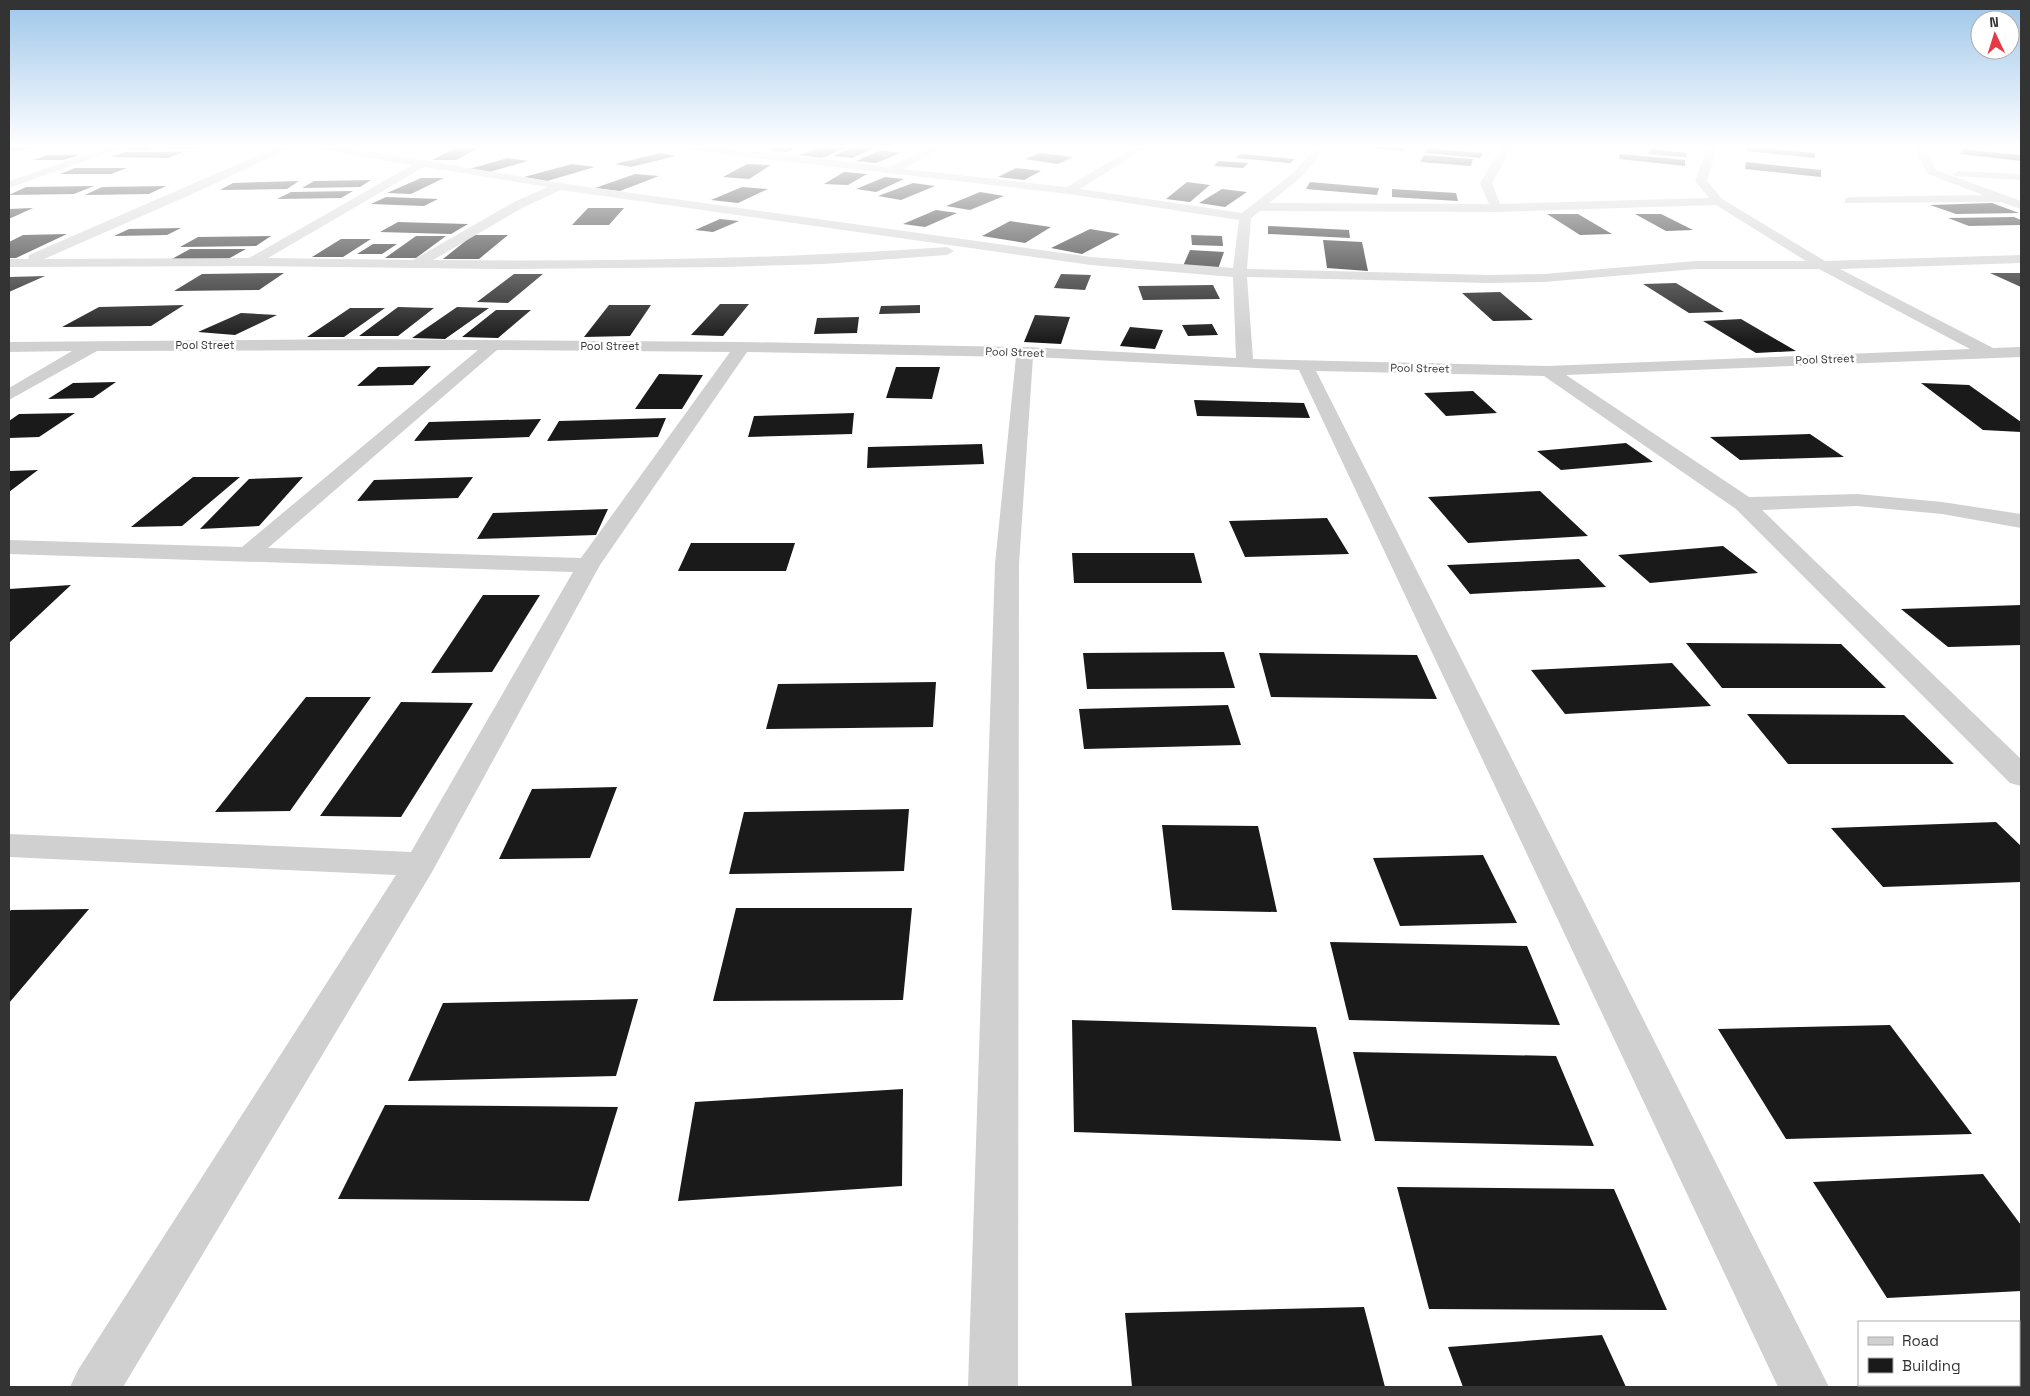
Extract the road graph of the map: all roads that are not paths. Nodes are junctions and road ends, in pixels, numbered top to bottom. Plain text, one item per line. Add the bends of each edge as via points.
1 (147, 210) edge
2 (341, 210) edge
3 (509, 210) edge
4 (733, 210) edge
5 (1198, 210) edge
6 (1253, 210) edge
7 (1733, 210) edge
8 (1245, 217) junction
9 (990, 246) junction
10 (2021, 259) edge
11 (9, 262) edge
12 (251, 262) junction
13 (23, 263) junction
14 (415, 264) junction
15 (1822, 265) junction
16 (1240, 273) junction
17 (94, 346) junction
18 (492, 346) junction
19 (9, 347) edge
20 (742, 347) junction
21 (1025, 352) junction
22 (1990, 352) junction
23 (2021, 352) edge
24 (1245, 364) junction
25 (1305, 365) junction
26 (1548, 371) junction
27 (9, 395) edge
28 (1744, 504) junction
29 (2021, 521) edge
30 (9, 547) edge
31 (248, 554) junction
32 (588, 565) junction
33 (2021, 776) edge
34 (9, 845) edge
35 (420, 864) junction
36 (95, 1387) edge
37 (993, 1387) edge
38 (1804, 1387) edge

1 - 13 street
2 - 12 street
3 - 14 street
4 - 9 street
5 - 8 street
6 - 8 street
7 - 15 street
8 - 16 street
9 - 14 street via 764,262
9 - 16 street via 1091,261
10 - 15 street
11 - 13 street
12 - 13 street
12 - 14 street
15 - 16 street via 1696,265 1544,278 1489,279
15 - 22 street
16 - 24 street
17 - 18 street, Pool Street
17 - 19 street, Pool Street
17 - 27 street
18 - 20 street, Pool Street
18 - 31 street
20 - 21 street, Pool Street
20 - 32 street
21 - 24 street, Pool Street
21 - 37 street via 1007,564
22 - 23 street, Pool Street
22 - 26 street, Pool Street
24 - 25 street, Pool Street
25 - 26 street, Pool Street
25 - 38 street
26 - 28 street
28 - 29 street via 1856,500 1942,508
28 - 33 street
30 - 31 street
31 - 32 street
32 - 35 street
34 - 35 street
35 - 36 street

